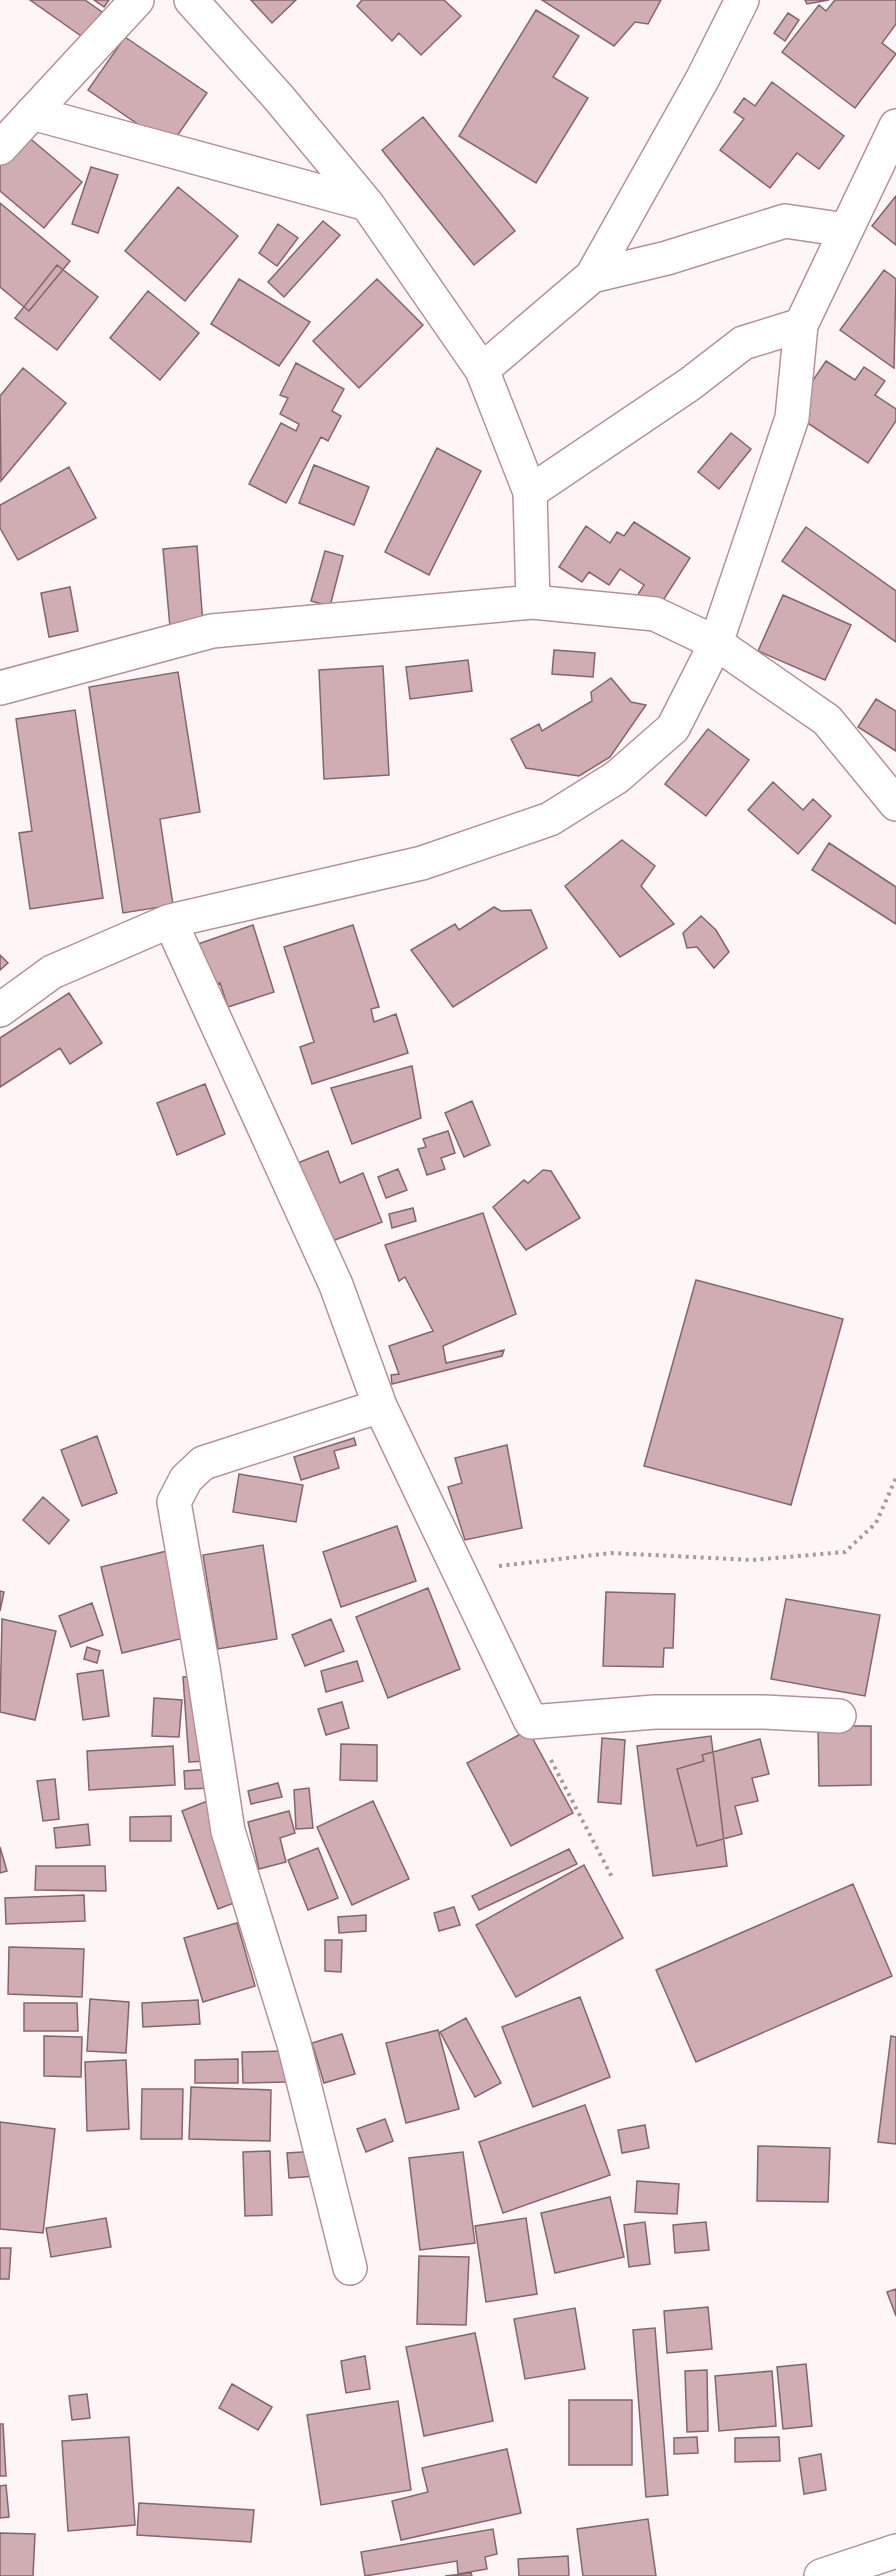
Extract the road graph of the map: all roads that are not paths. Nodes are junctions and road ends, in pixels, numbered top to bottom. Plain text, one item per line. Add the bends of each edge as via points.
1 (137, 0) edge
2 (191, 0) edge
3 (742, 0) edge
4 (32, 113) junction
5 (896, 126) edge
6 (0, 148) edge
7 (367, 204) junction
8 (846, 230) junction
9 (592, 276) junction
10 (801, 326) junction
11 (482, 370) junction
12 (530, 492) junction
13 (533, 602) junction
14 (716, 643) junction
15 (0, 688) edge
16 (896, 804) edge
17 (170, 921) junction
18 (0, 1010) edge
19 (380, 1407) junction
20 (839, 1716) dead end
21 (350, 2268) dead end
22 (896, 2551) edge
23 (821, 2576) edge

1 - 4 street
2 - 7 street
3 - 9 street
4 - 6 street
4 - 7 street
5 - 8 street
7 - 11 street
8 - 9 street via 785,221 667,258
8 - 10 street
9 - 11 street
10 - 12 street via 743,343 690,384
10 - 14 street via 792,418
11 - 12 street
12 - 13 street
13 - 14 street via 655,614
13 - 15 street via 212,631
14 - 16 street via 827,720
14 - 17 street via 673,728 617,777 550,819 422,862
17 - 18 street via 52,972
17 - 19 street via 336,1285
19 - 20 street via 531,1722 655,1712
19 - 21 street via 203,1463 186,1479 174,1502 228,1831 294,2044
22 - 23 street

